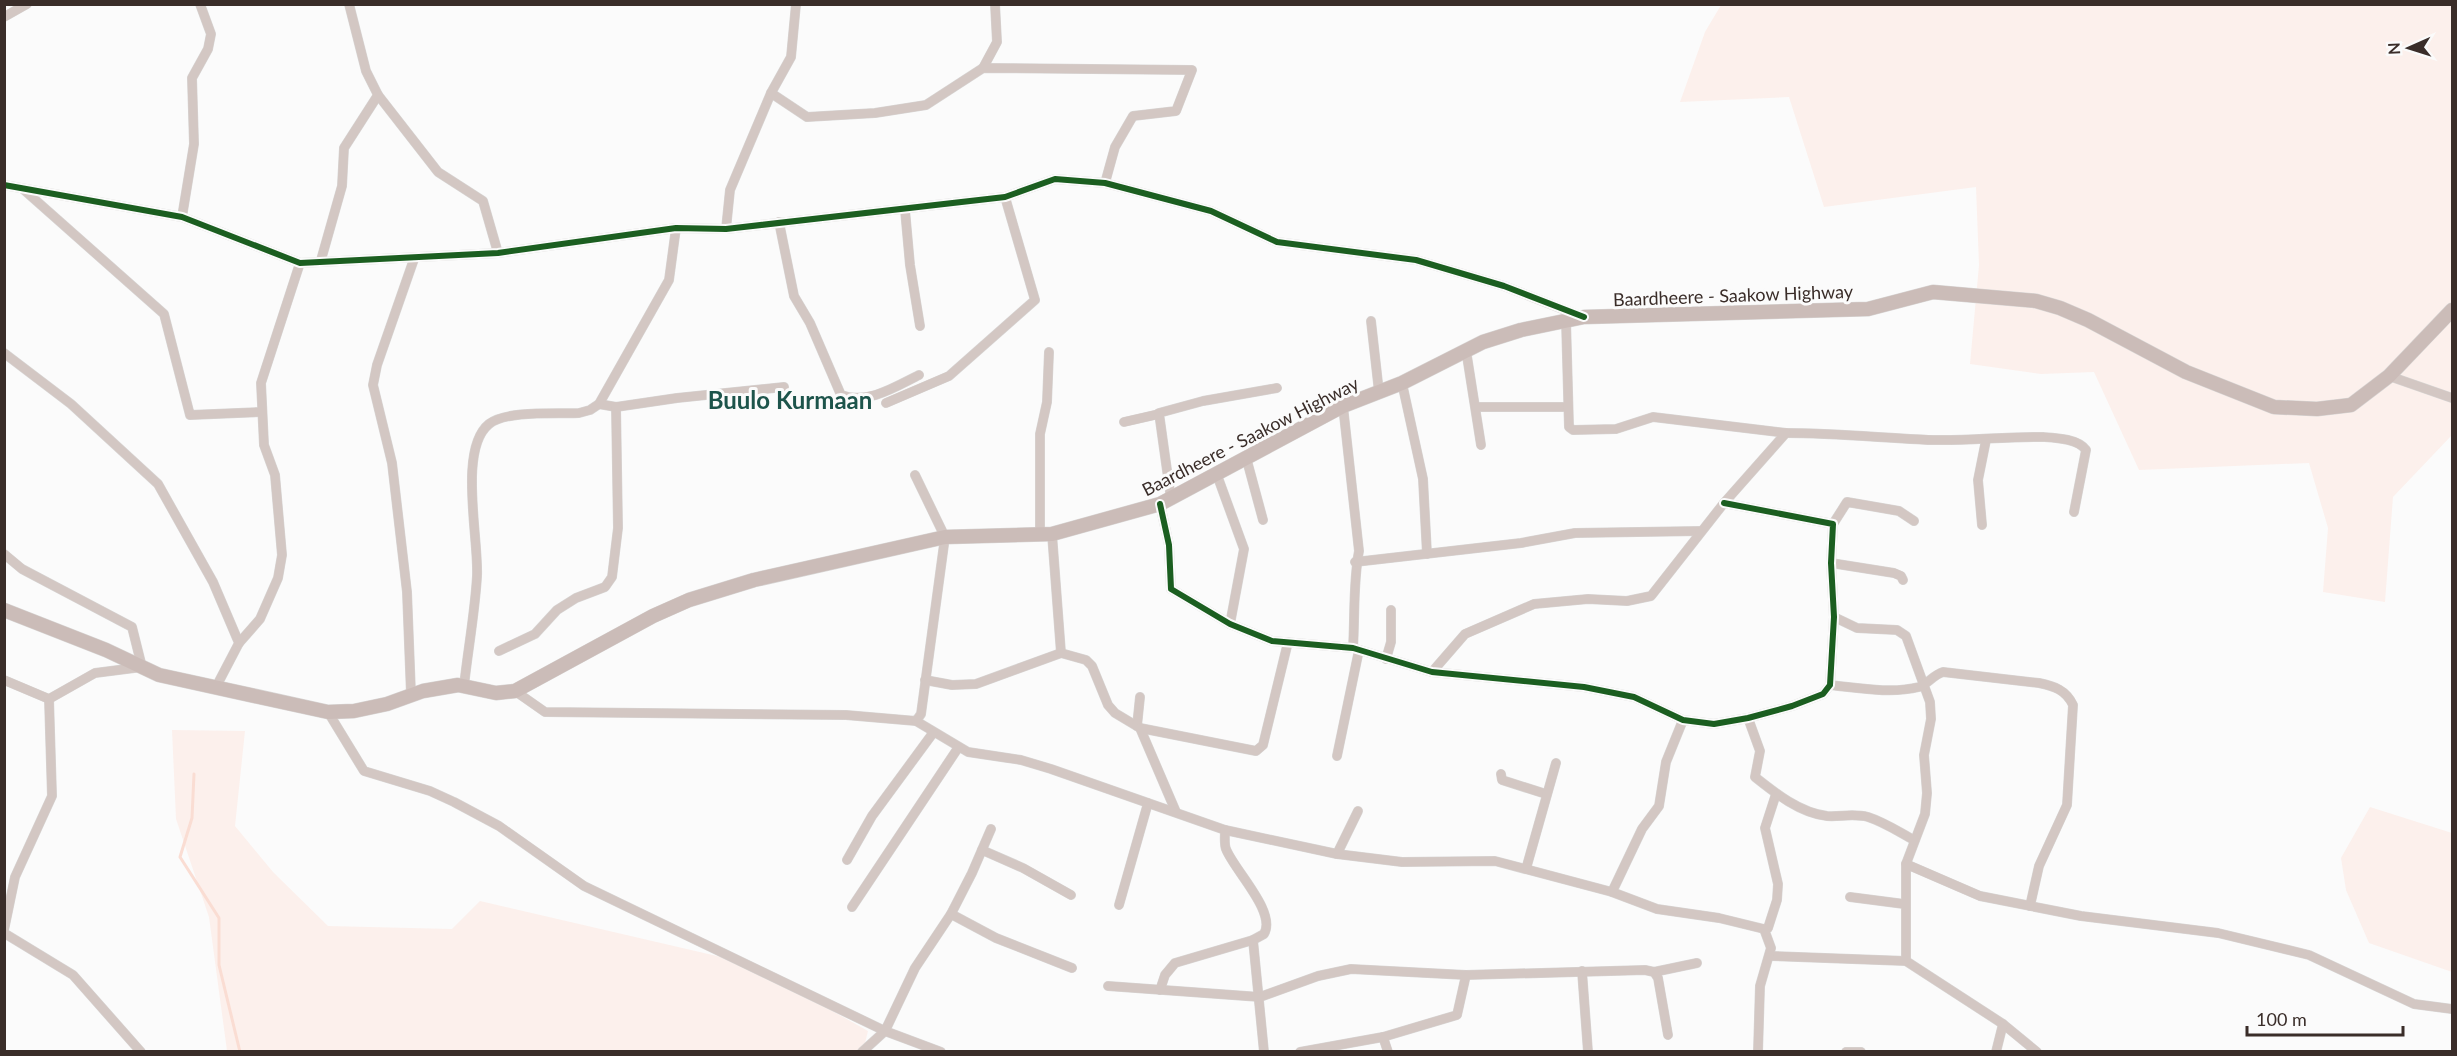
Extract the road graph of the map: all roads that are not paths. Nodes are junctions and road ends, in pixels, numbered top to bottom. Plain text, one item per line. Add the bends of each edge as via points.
1 (27, 4) edge
2 (200, 4) edge
3 (349, 4) edge
4 (796, 4) edge
5 (995, 4) edge
6 (4, 17) edge
7 (983, 68) junction
8 (771, 93) junction
9 (378, 95) junction
10 (1105, 183) junction
11 (4, 185) edge
12 (23, 189) junction
13 (1005, 197) junction
14 (905, 210) junction
15 (182, 217) junction
16 (779, 222) junction
17 (676, 228) junction
18 (726, 229) junction
19 (498, 253) junction
20 (414, 259) junction
21 (321, 260) junction
22 (300, 263) junction
23 (2452, 310) edge
24 (1584, 318) junction
25 (1371, 321) dead end
26 (1566, 321) junction
27 (920, 326) dead end
28 (1466, 350) junction
29 (1049, 352) dead end
30 (4, 353) edge
31 (919, 375) dead end
32 (2389, 376) junction
33 (1402, 382) junction
34 (784, 387) dead end
35 (1277, 388) dead end
36 (1379, 392) junction
37 (2452, 398) edge
38 (886, 403) dead end
39 (599, 404) junction
40 (1343, 406) junction
41 (616, 407) junction
42 (1476, 407) junction
43 (1568, 407) junction
44 (261, 412) junction
45 (1159, 414) junction
46 (1124, 422) dead end
47 (1786, 434) junction
48 (1986, 440) junction
49 (1481, 445) dead end
50 (1246, 457) junction
51 (1217, 475) junction
52 (915, 476) dead end
53 (1166, 501) junction
54 (1724, 503) junction
55 (2074, 512) dead end
56 (1263, 520) dead end
57 (1914, 520) dead end
58 (1833, 524) junction
59 (1982, 525) dead end
60 (1701, 531) junction
61 (1046, 535) junction
62 (945, 537) junction
63 (4, 554) edge
64 (1427, 554) junction
65 (1355, 562) junction
66 (1831, 563) junction
67 (1903, 580) dead end
68 (4, 610) edge
69 (1391, 610) dead end
70 (1834, 617) junction
71 (1230, 624) junction
72 (1288, 642) junction
73 (239, 643) junction
74 (1356, 649) junction
75 (499, 651) dead end
76 (1061, 653) junction
77 (1386, 659) junction
78 (142, 667) junction
79 (1432, 672) junction
80 (4, 680) edge
81 (925, 680) junction
82 (1830, 685) junction
83 (465, 686) junction
84 (1923, 686) junction
85 (216, 687) junction
86 (515, 691) junction
87 (411, 694) junction
88 (1140, 696) dead end
89 (49, 699) junction
90 (328, 712) junction
91 (1748, 718) junction
92 (1683, 720) junction
93 (916, 721) junction
94 (1138, 727) junction
95 (933, 733) junction
96 (958, 748) junction
97 (1337, 756) dead end
98 (1556, 763) dead end
99 (1501, 774) dead end
100 (1546, 794) junction
101 (1776, 794) junction
102 (1148, 803) junction
103 (1358, 811) dead end
104 (1176, 813) junction
105 (991, 829) dead end
106 (1226, 830) junction
107 (1914, 840) junction
108 (982, 850) junction
109 (1337, 854) junction
110 (847, 860) dead end
111 (1906, 864) junction
112 (1526, 869) junction
113 (1612, 892) junction
114 (1071, 896) dead end
115 (1850, 897) dead end
116 (1904, 904) junction
117 (1119, 905) dead end
118 (2030, 906) junction
119 (852, 907) dead end
120 (951, 914) junction
121 (1764, 929) junction
122 (4, 932) edge
123 (1253, 940) junction
124 (1771, 956) junction
125 (1906, 961) junction
126 (1696, 963) dead end
127 (1072, 968) dead end
128 (1582, 971) junction
129 (1654, 972) junction
130 (1466, 975) junction
131 (1108, 986) dead end
132 (1160, 990) junction
133 (1260, 997) junction
134 (2452, 1009) edge
135 (2003, 1024) junction
136 (885, 1031) junction
137 (1668, 1035) dead end
138 (1383, 1037) junction
139 (141, 1052) edge
140 (862, 1052) edge
141 (941, 1052) edge
142 (1264, 1052) edge
143 (1300, 1052) edge
144 (1388, 1052) edge
145 (1588, 1052) edge
146 (1758, 1052) edge
147 (1846, 1052) edge
148 (1861, 1052) edge
149 (1996, 1052) edge
150 (2037, 1052) edge

1 - 6 street
2 - 15 street via 211,34 208,50 192,78 194,144
3 - 9 street via 366,71
4 - 8 street via 791,57
5 - 7 street via 997,42
7 - 8 street via 926,105 875,113 807,117
7 - 10 street via 1192,70 1176,111 1133,116 1115,147
8 - 18 street via 730,190
9 - 19 street via 438,172 483,201
9 - 21 street via 344,148 342,186
10 - 13 street via 1055,180
10 - 24 street via 1211,211 1277,242 1416,261 1504,286
11 - 12 street
12 - 15 street
12 - 44 street via 164,314 190,415
13 - 14 street
13 - 38 street via 1035,300 949,376
14 - 16 street
14 - 27 street
15 - 22 street
16 - 18 street
16 - 31 street via 795,296 840,395 863,399
17 - 18 street
17 - 19 street
17 - 39 street via 669,280
19 - 20 street
20 - 21 street
20 - 87 street via 377,365 374,385 392,463 407,592
21 - 22 street
22 - 44 street via 261,383
23 - 32 main road, Baardheere - Saakow Highway
24 - 26 main road, Baardheere - Saakow Highway
24 - 32 main road, Baardheere - Saakow Highway via 1868,309 1933,292 1960,292 2036,301 2060,308 2186,372 2274,407 2317,409 2351,405
25 - 36 street
26 - 28 main road, Baardheere - Saakow Highway via 1521,330
26 - 43 street
28 - 33 main road, Baardheere - Saakow Highway
28 - 42 street
29 - 61 street via 1047,402 1040,434
30 - 73 street via 71,404 158,484 213,582
32 - 37 street
33 - 36 main road, Baardheere - Saakow Highway
33 - 64 street via 1423,479
34 - 41 street
35 - 45 street via 1185,405
36 - 40 main road, Baardheere - Saakow Highway
39 - 41 street
39 - 83 street via 579,413 510,416 490,422 479,434 473,469 477,575
40 - 50 main road, Baardheere - Saakow Highway
40 - 65 street via 1357,524 1359,551
41 - 75 street via 618,528 612,577 605,587 557,610 535,634
42 - 43 street
42 - 49 street
43 - 47 street via 1569,427 1577,431 1616,429 1653,417
44 - 73 street via 264,445 275,474 282,555 278,578 260,619
45 - 46 street
45 - 53 street
47 - 48 street
47 - 54 street
48 - 55 street via 2043,437 2082,445 2086,450
48 - 59 street via 1978,480
50 - 51 main road, Baardheere - Saakow Highway
50 - 56 street
51 - 53 main road, Baardheere - Saakow Highway
51 - 71 street via 1245,549
52 - 62 street
53 - 61 main road, Baardheere - Saakow Highway
53 - 71 street via 1172,589
54 - 58 street
54 - 60 street
57 - 58 street via 1903,512 1847,502
58 - 66 street
60 - 64 street via 1575,533
60 - 79 street via 1651,596 1627,601 1588,599 1534,604 1465,634
61 - 62 main road, Baardheere - Saakow Highway
61 - 76 street
62 - 81 street
62 - 86 main road, Baardheere - Saakow Highway via 754,580 689,600 619,633
63 - 78 street via 22,568 132,627
64 - 65 street
65 - 74 street
66 - 67 street via 1894,573
66 - 70 street
68 - 78 main road, Baardheere - Saakow Highway
69 - 77 street via 1391,642
70 - 82 street
70 - 84 street via 1857,628 1897,630 1906,636
71 - 72 street
72 - 74 street
72 - 94 street via 1263,745 1256,751
73 - 85 street
74 - 77 street
74 - 97 street
76 - 81 street via 976,684
76 - 94 street via 1086,660 1108,705
77 - 79 street
78 - 85 main road, Baardheere - Saakow Highway via 185,682
78 - 89 street via 95,673
79 - 92 street via 1584,687 1634,697
80 - 89 street
81 - 93 street via 921,714
82 - 84 street via 1881,689
82 - 91 street via 1823,694
83 - 86 main road, Baardheere - Saakow Highway via 496,693
83 - 87 main road, Baardheere - Saakow Highway
84 - 107 street via 1930,702 1923,764 1927,793 1925,814
84 - 118 street via 1943,672 2039,683 2055,687 2073,705 2067,805 2039,866
85 - 90 main road, Baardheere - Saakow Highway
86 - 93 street via 545,712 846,715
87 - 90 main road, Baardheere - Saakow Highway via 387,704
88 - 94 street
89 - 122 street via 51,796 15,877
90 - 136 street via 364,771 454,802 499,826 584,886
91 - 92 street via 1714,724
91 - 101 street via 1760,751 1755,777
92 - 113 street via 1666,762 1659,806 1642,829
93 - 95 street
94 - 104 street
95 - 96 street
95 - 110 street via 872,816
96 - 102 street via 1051,769
96 - 119 street
98 - 100 street
99 - 100 street via 1502,780
100 - 112 street
101 - 107 street via 1825,816 1870,818
101 - 121 street via 1764,835 1778,884 1777,900 1768,928
102 - 104 street
102 - 117 street
103 - 109 street
104 - 106 street
105 - 108 street
106 - 109 street
106 - 123 street via 1225,848 1256,894 1267,924 1264,934
107 - 111 street
108 - 114 street
108 - 120 street
109 - 112 street via 1402,862 1495,861
111 - 116 street
111 - 118 street via 1980,896
112 - 113 street
113 - 121 street via 1657,909
115 - 116 street
116 - 125 street
118 - 134 street via 2218,933 2309,955 2414,1005
120 - 127 street via 996,938
120 - 136 street via 915,968
121 - 124 street
122 - 139 street via 73,975
123 - 132 street via 1175,963
123 - 133 street
124 - 125 street
124 - 146 street via 1760,986
125 - 135 street
126 - 129 street
128 - 129 street
128 - 130 street
128 - 145 street
129 - 137 street via 1662,993
130 - 133 street via 1352,969 1318,976
130 - 138 street via 1457,1015
131 - 132 street
132 - 133 street
133 - 142 street
135 - 149 street
135 - 150 street
136 - 140 street
136 - 141 street
138 - 143 street
138 - 144 street
147 - 148 street

